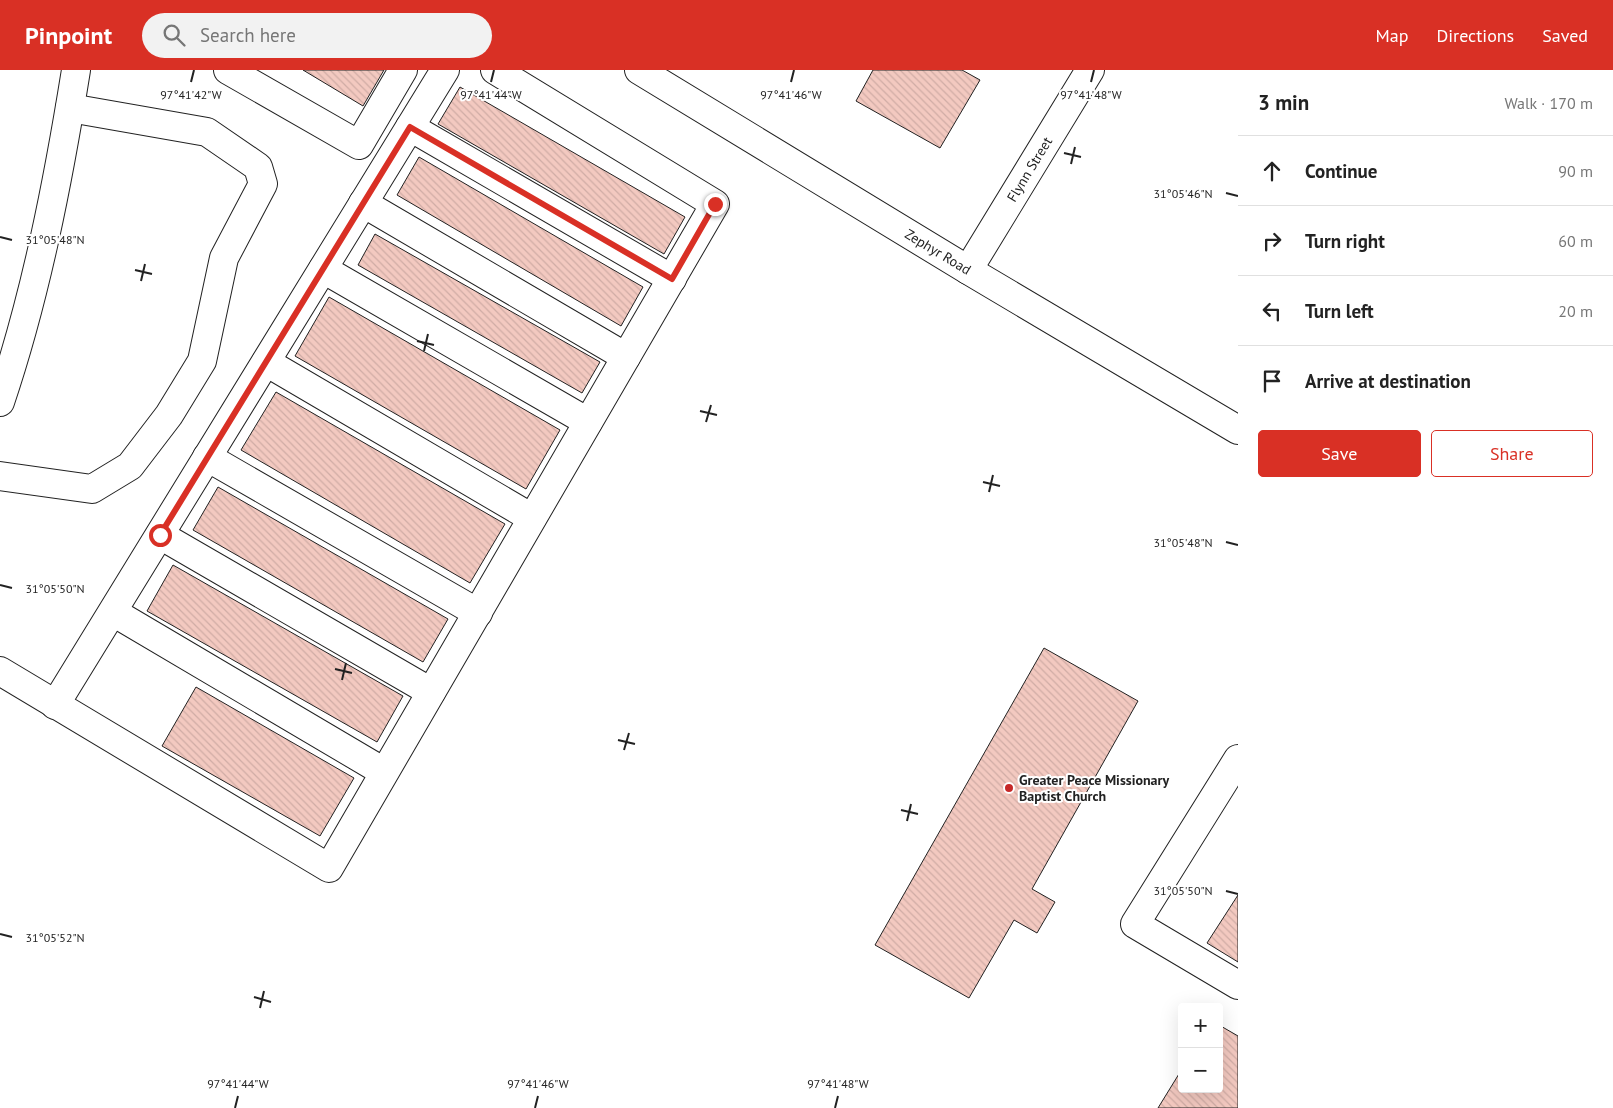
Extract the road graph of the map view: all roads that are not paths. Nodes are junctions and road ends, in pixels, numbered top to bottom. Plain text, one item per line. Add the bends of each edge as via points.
1 (76, 70) edge
2 (228, 70) edge
3 (403, 70) edge
4 (445, 70) edge
5 (495, 70) edge
6 (639, 70) edge
7 (1090, 70) edge
8 (70, 108) junction
9 (410, 127) junction
10 (363, 203) junction
11 (323, 269) junction
12 (968, 270) junction
13 (672, 279) junction
14 (626, 356) junction
15 (266, 362) junction
16 (0, 402) edge
17 (588, 422) junction
18 (1238, 430) edge
19 (207, 457) junction
20 (0, 476) edge
21 (532, 518) junction
22 (160, 535) junction
23 (112, 612) junction
24 (478, 613) junction
25 (0, 671) edge
26 (432, 692) junction
27 (55, 705) junction
28 (1238, 759) edge
29 (384, 772) junction
30 (1238, 985) edge

1 - 8 street
2 - 3 street via 359,145
4 - 9 street
5 - 13 street via 715,204
6 - 12 street, Zephyr Road
7 - 12 street, Flynn Street
8 - 16 street via 40,255
8 - 20 street via 207,132 258,167 263,184 224,258 202,361 169,415 130,466 92,489
9 - 10 street
9 - 13 street
10 - 11 street
10 - 14 street
11 - 15 street
11 - 17 street
12 - 18 street, Zephyr Road
13 - 14 street
14 - 17 street
15 - 19 street
15 - 21 street
17 - 21 street
19 - 22 street
19 - 24 street
21 - 24 street
22 - 23 street
22 - 26 street
23 - 27 street
23 - 29 street
24 - 26 street
25 - 27 street
26 - 29 street
27 - 29 street via 329,868
28 - 30 street via 1135,924

